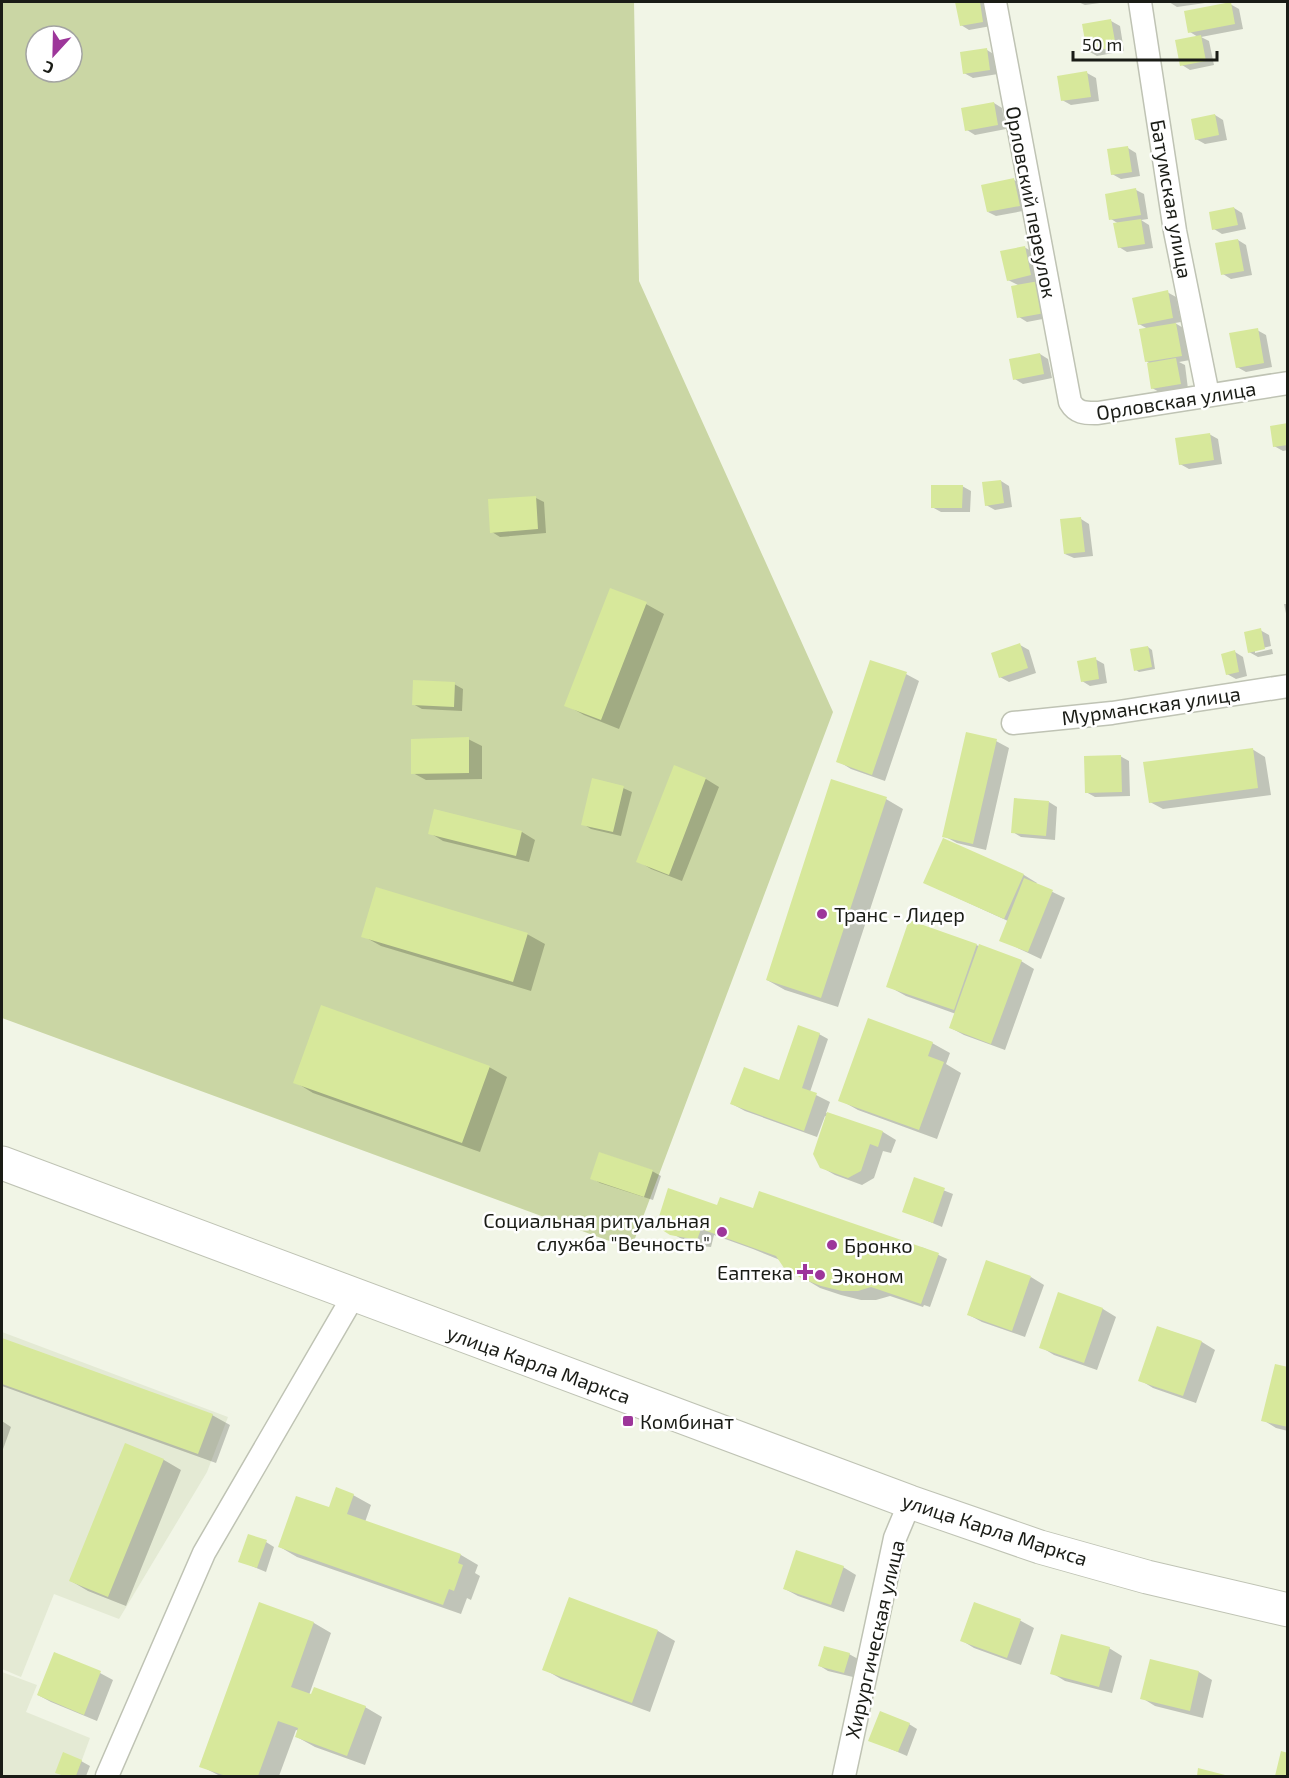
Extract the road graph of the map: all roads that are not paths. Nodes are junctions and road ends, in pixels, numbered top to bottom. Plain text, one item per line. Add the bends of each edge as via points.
1 (995, 2) edge
2 (1140, 2) edge
3 (1287, 383) edge
4 (1209, 395) junction
5 (1070, 402) joint
6 (1287, 686) edge
7 (1013, 723) dead end
8 (2, 1163) edge
9 (354, 1295) junction
10 (910, 1502) junction
11 (1287, 1610) edge
12 (107, 1776) edge
13 (844, 1776) edge

1 - 5 street, Орловский переулок
2 - 4 street, Батумская улица via 1175,231
3 - 4 street, Орловская улица
4 - 5 street, Орловская улица via 1098,413 1074,410
6 - 7 street, Мурманская улица via 1112,713
8 - 9 highway, улица Карла Маркса
9 - 10 highway, улица Карла Маркса
9 - 12 street via 204,1553
10 - 11 highway, улица Карла Маркса via 1040,1547
10 - 13 street, Хирургическая улица via 896,1538

